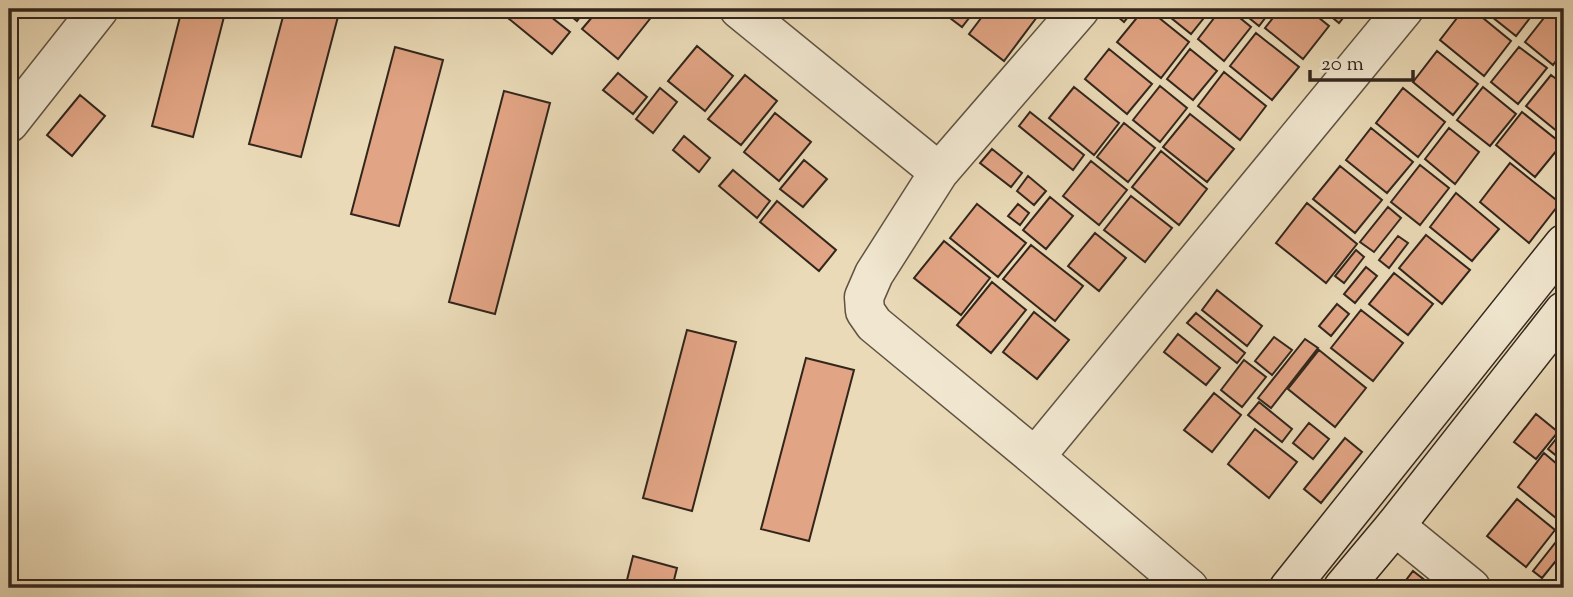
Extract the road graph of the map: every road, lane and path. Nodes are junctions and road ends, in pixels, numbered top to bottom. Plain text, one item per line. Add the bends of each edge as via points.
1 (99, 9) edge
2 (739, 9) edge
3 (1080, 9) edge
4 (1404, 9) edge
5 (9, 123) edge
6 (939, 172) junction
7 (1564, 244) edge
8 (1564, 311) edge
9 (1035, 457) junction
10 (1395, 526) junction
11 (1189, 588) edge
12 (1289, 588) edge
13 (1343, 588) edge
14 (1471, 588) edge

1 - 5 street
2 - 6 street
3 - 6 street
4 - 9 street
6 - 9 street via 874,274 864,297 865,310 874,324
7 - 12 street
8 - 10 street
9 - 11 street
10 - 13 street
10 - 14 street

